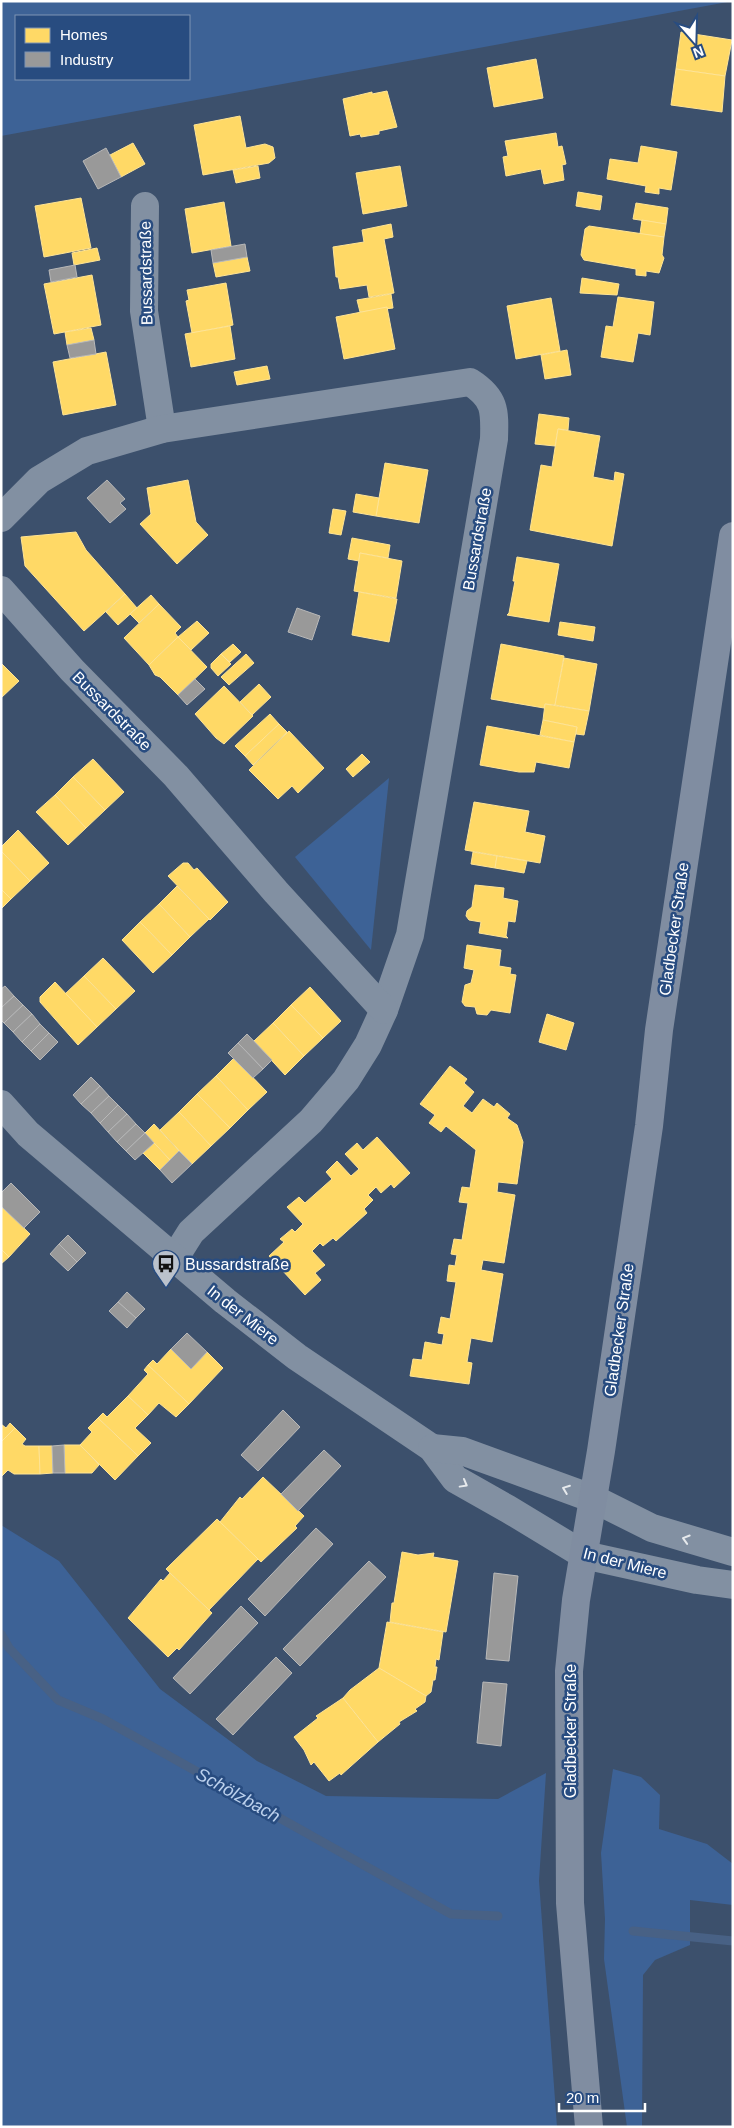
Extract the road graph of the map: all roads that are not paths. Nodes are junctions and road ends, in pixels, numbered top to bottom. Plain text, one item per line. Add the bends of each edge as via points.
1 (145, 206) dead end
2 (162, 430) junction
3 (1, 518) edge
4 (733, 536) edge
5 (1, 590) edge
6 (384, 1010) junction
7 (1, 1104) edge
8 (174, 1259) junction
9 (432, 1448) junction
10 (594, 1499) junction
11 (733, 1552) edge
12 (584, 1555) junction
13 (733, 1585) edge
14 (589, 2127) edge

1 - 2 street, Bussardstraße via 144,311
2 - 3 street, Bussardstraße via 87,451 39,480
2 - 6 street, Bussardstraße via 470,382 486,392 495,414 494,439 410,935
4 - 10 main road, Gladbecker Straße via 658,1030 649,1126
5 - 6 street, Bussardstraße via 72,670 176,776
6 - 8 street, Bussardstraße via 368,1045 346,1080 311,1122 191,1232
7 - 8 street, In der Miere via 28,1134
8 - 9 street, In der Miere via 297,1357
10 -> 9 street, In der Miere via 462,1451
9 -> 12 street, In der Miere via 455,1480
11 -> 10 street, In der Miere via 652,1528
10 - 12 main road, Gladbecker Straße
12 - 13 street, In der Miere
12 - 14 main road, Gladbecker Straße via 569,1671 568,1741 570,1903

